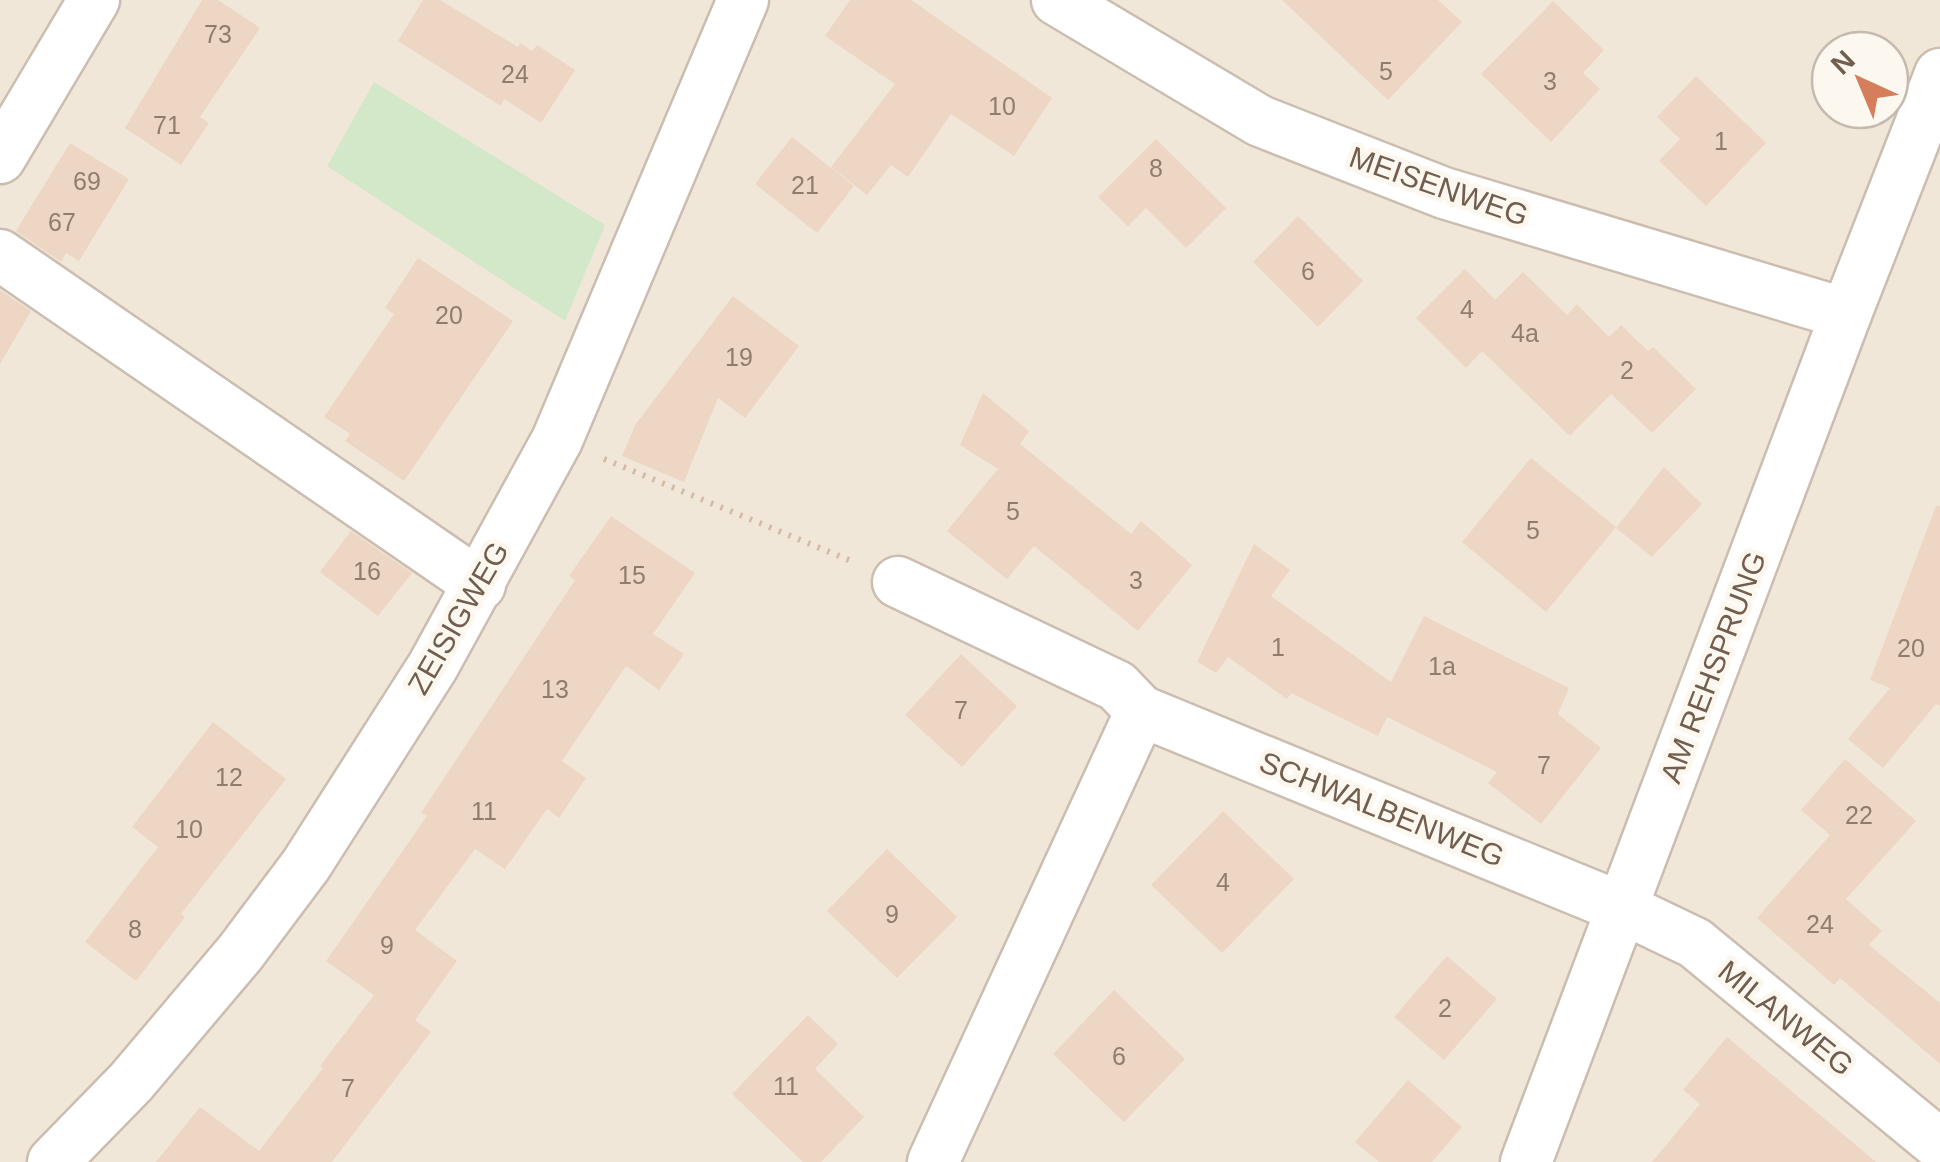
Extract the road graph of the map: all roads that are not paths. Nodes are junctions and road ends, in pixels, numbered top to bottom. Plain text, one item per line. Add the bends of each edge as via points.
1 (94, 0) edge
2 (743, 0) edge
3 (1079, 6) edge
4 (1940, 74) edge
5 (0, 158) edge
6 (1920, 179) edge
7 (0, 255) edge
8 (1846, 314) junction
9 (898, 582) road end
10 (480, 585) junction
11 (1142, 710) junction
12 (1622, 908) junction
13 (1940, 1144) edge
14 (52, 1162) edge
15 (933, 1162) edge
16 (1526, 1162) edge

1 - 5 street
2 - 10 street, ZEISIGWEG via 557,440
3 - 8 street, MEISENWEG via 1260,121 1444,193
4 - 6 street, AM REHSPRUNG
6 - 8 street, AM REHSPRUNG
7 - 10 street
8 - 12 street, AM REHSPRUNG
9 - 11 street, SCHWALBENWEG via 1117,686
10 - 14 street, ZEISIGWEG via 306,865 143,1068
11 - 12 street, SCHWALBENWEG
11 - 15 street
12 - 13 street, MILANWEG via 1694,943
12 - 16 street, AM REHSPRUNG

